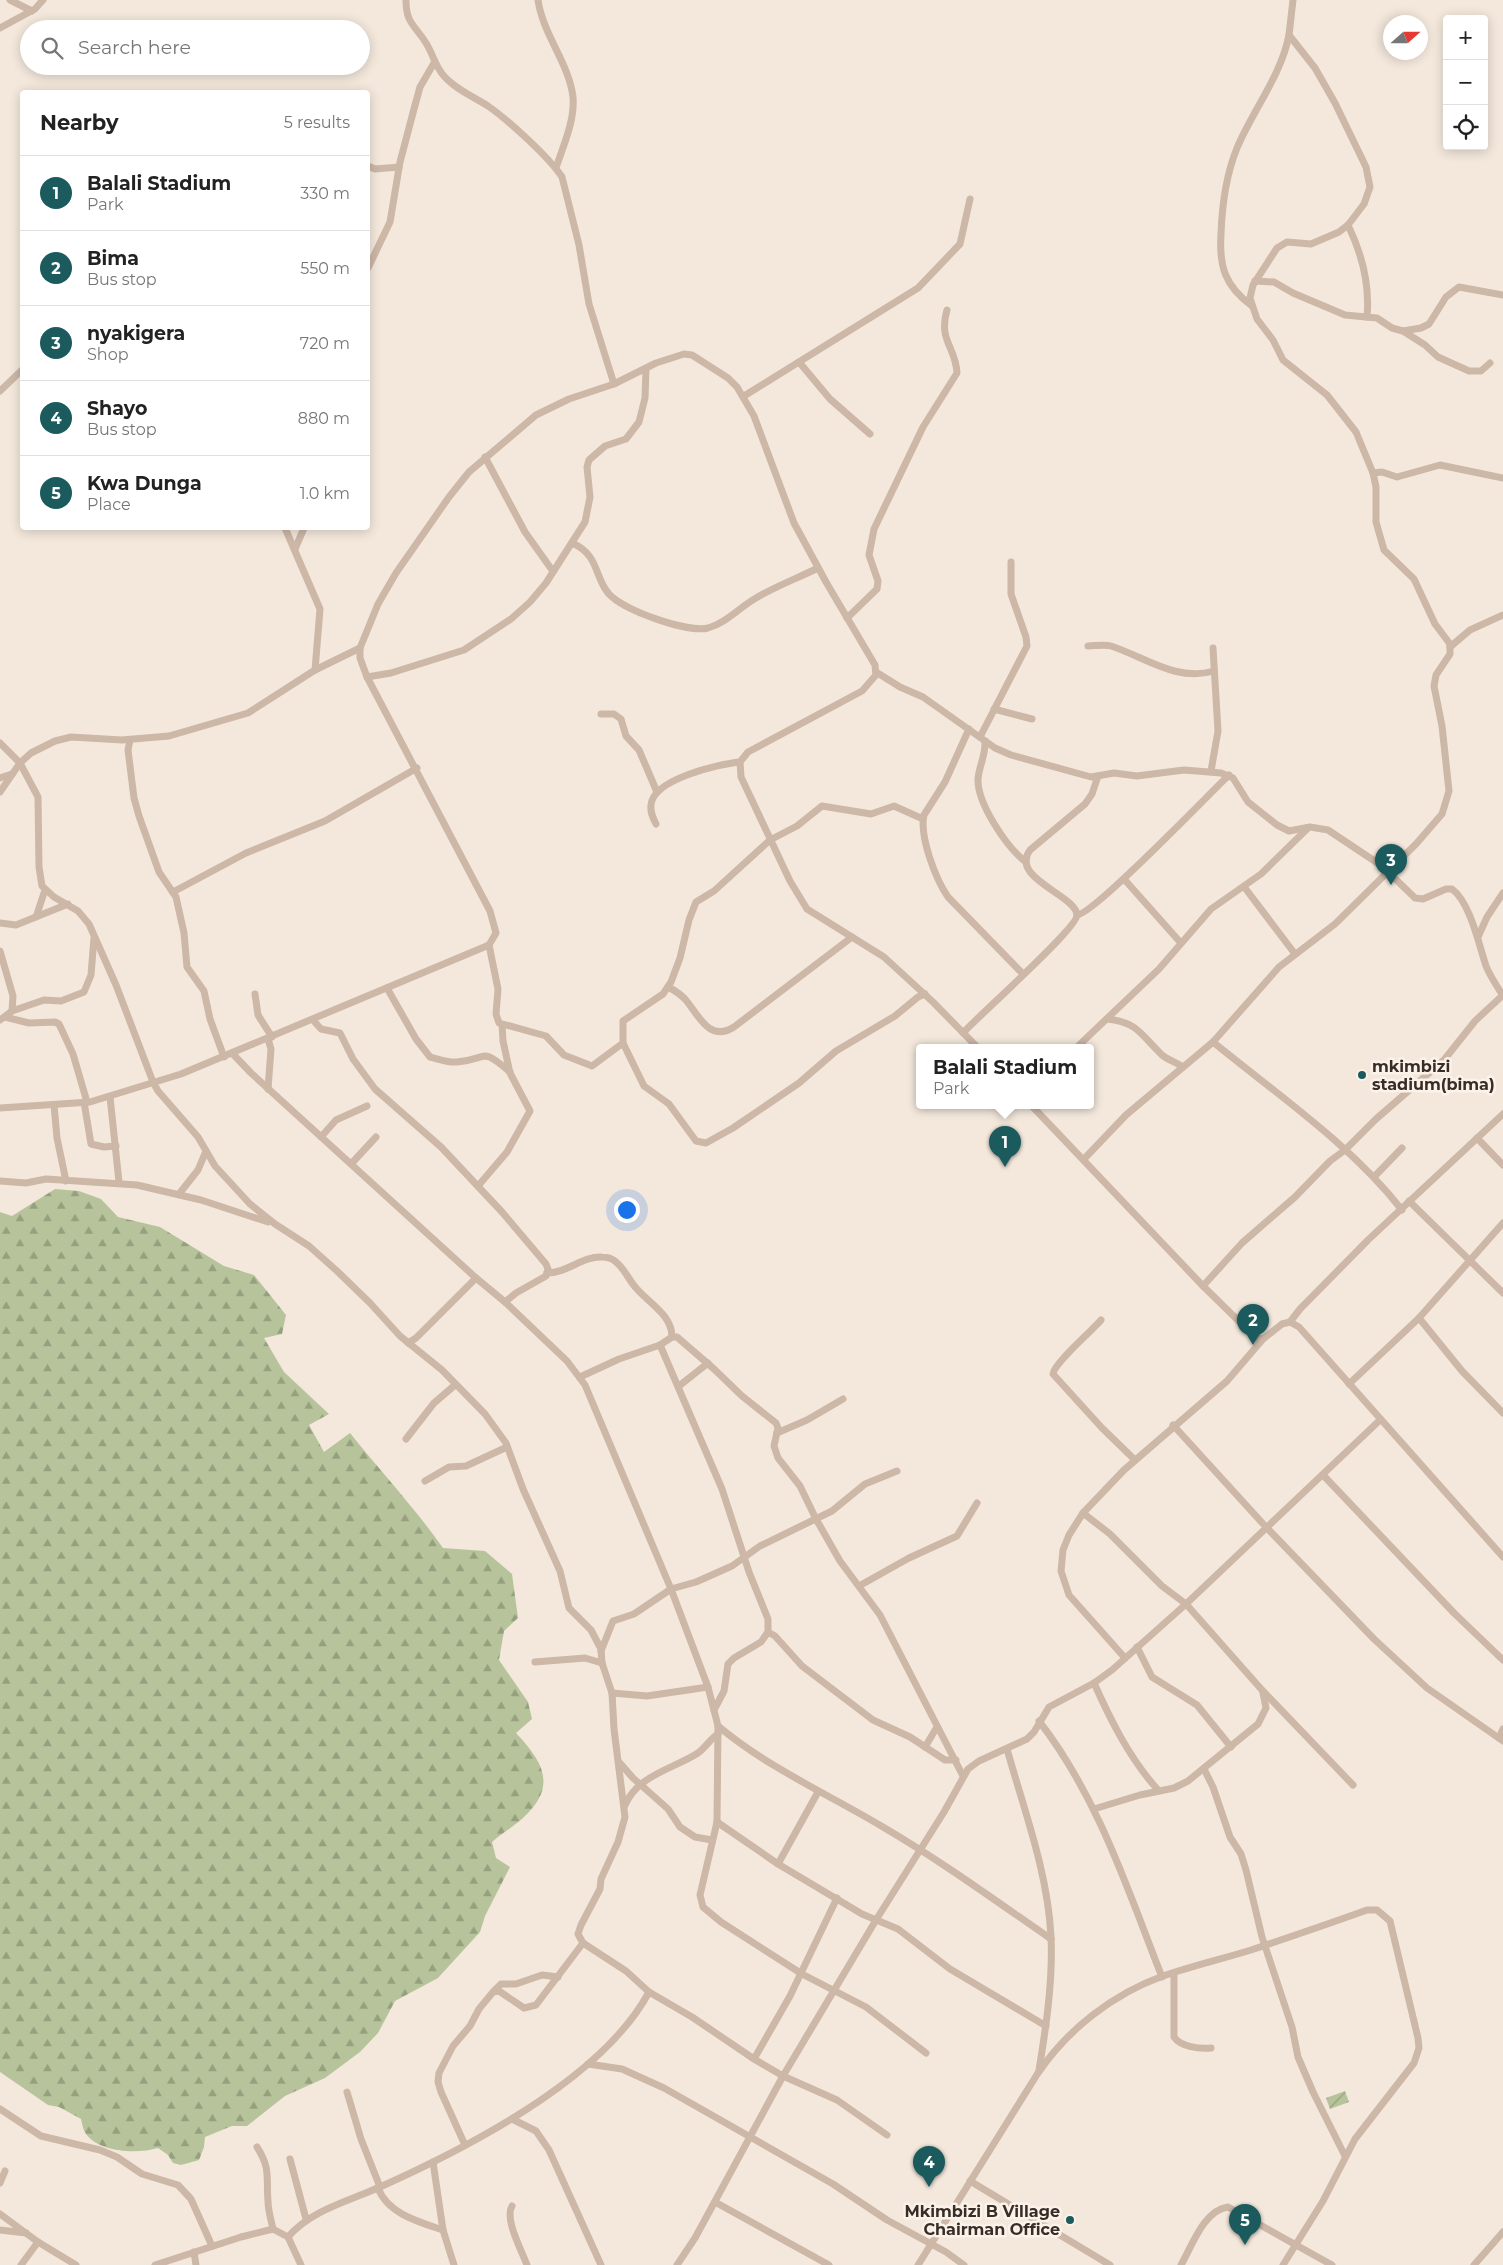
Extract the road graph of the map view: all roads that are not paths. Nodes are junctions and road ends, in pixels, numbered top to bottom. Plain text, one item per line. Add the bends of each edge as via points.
1 (10, 0) edge
2 (43, 0) edge
3 (406, 0) edge
4 (538, 0) edge
5 (1293, 0) edge
6 (32, 11) junction
7 (0, 28) edge
8 (1289, 34) junction
9 (434, 63) junction
10 (370, 167) edge
11 (399, 167) junction
12 (556, 168) junction
13 (970, 199) dead end
14 (1348, 225) junction
15 (370, 264) edge
16 (1255, 281) junction
17 (1503, 295) edge
18 (1252, 306) junction
19 (947, 310) dead end
20 (1367, 317) junction
21 (1403, 331) junction
22 (799, 362) junction
23 (1490, 363) dead end
24 (646, 369) junction
25 (20, 372) edge
26 (614, 384) junction
27 (0, 391) edge
28 (744, 396) junction
29 (870, 434) dead end
30 (485, 457) junction
31 (1373, 473) junction
32 (1503, 478) edge
33 (286, 530) edge
34 (303, 530) edge
35 (572, 543) junction
36 (295, 548) junction
37 (1011, 562) dead end
38 (818, 568) junction
39 (552, 570) junction
40 (1503, 615) edge
41 (847, 618) junction
42 (1088, 646) dead end
43 (1450, 647) junction
44 (360, 648) junction
45 (1213, 648) dead end
46 (315, 670) junction
47 (1214, 671) junction
48 (876, 672) junction
49 (367, 677) junction
50 (994, 709) junction
51 (601, 714) dead end
52 (1032, 719) dead end
53 (969, 729) junction
54 (982, 739) junction
55 (130, 740) junction
56 (0, 743) edge
57 (740, 762) junction
58 (20, 763) junction
59 (417, 768) junction
60 (1211, 771) junction
61 (12, 774) junction
62 (1098, 776) junction
63 (1229, 776) junction
64 (0, 778) edge
65 (0, 792) edge
66 (658, 792) junction
67 (923, 819) junction
68 (656, 824) dead end
69 (1310, 827) junction
70 (770, 840) junction
71 (1026, 862) junction
72 (1388, 871) junction
73 (1124, 879) junction
74 (1245, 888) junction
75 (45, 890) junction
76 (174, 892) junction
77 (1503, 893) edge
78 (68, 904) junction
79 (1077, 915) junction
80 (36, 918) junction
81 (0, 923) edge
82 (94, 937) junction
83 (852, 937) junction
84 (1478, 937) junction
85 (1180, 942) junction
86 (489, 945) junction
87 (0, 951) edge
88 (1295, 954) junction
89 (1023, 974) junction
90 (668, 987) junction
91 (387, 988) junction
92 (255, 994) dead end
93 (925, 994) junction
94 (1503, 996) edge
95 (12, 1011) junction
96 (2, 1019) edge
97 (1107, 1019) junction
98 (313, 1020) junction
99 (502, 1024) junction
100 (963, 1032) junction
101 (270, 1038) junction
102 (1213, 1042) junction
103 (623, 1043) junction
104 (974, 1044) edge
105 (1080, 1044) edge
106 (232, 1053) junction
107 (224, 1057) junction
108 (1183, 1067) junction
109 (510, 1073) junction
110 (152, 1082) junction
111 (268, 1089) junction
112 (110, 1097) junction
113 (86, 1102) junction
114 (54, 1105) junction
115 (366, 1106) dead end
116 (0, 1108) edge
117 (1035, 1109) edge
118 (1503, 1114) edge
119 (321, 1137) junction
120 (376, 1137) dead end
121 (1477, 1138) junction
122 (116, 1146) junction
123 (1402, 1148) dead end
124 (1345, 1150) junction
125 (206, 1151) junction
126 (1084, 1159) junction
127 (351, 1164) junction
128 (1503, 1165) edge
129 (1374, 1177) junction
130 (0, 1181) edge
131 (66, 1181) junction
132 (119, 1182) junction
133 (478, 1186) junction
134 (179, 1194) junction
135 (1410, 1201) junction
136 (1402, 1210) junction
137 (1503, 1223) edge
138 (275, 1224) junction
139 (1470, 1260) junction
140 (548, 1273) junction
141 (476, 1278) junction
142 (1203, 1286) junction
143 (1503, 1293) edge
144 (505, 1302) junction
145 (1419, 1318) junction
146 (1101, 1320) dead end
147 (1290, 1322) junction
148 (672, 1337) junction
149 (1264, 1339) junction
150 (408, 1342) junction
151 (660, 1345) junction
152 (708, 1363) junction
153 (580, 1377) junction
154 (455, 1384) junction
155 (1349, 1384) junction
156 (679, 1386) junction
157 (843, 1399) dead end
158 (1503, 1413) edge
159 (1380, 1420) junction
160 (1173, 1425) junction
161 (777, 1433) junction
162 (406, 1439) dead end
163 (507, 1447) junction
164 (1135, 1460) junction
165 (898, 1471) dead end
166 (1323, 1475) junction
167 (425, 1481) dead end
168 (977, 1503) dead end
169 (1083, 1513) junction
170 (816, 1519) junction
171 (1266, 1527) junction
172 (1503, 1557) edge
173 (744, 1558) junction
174 (859, 1586) junction
175 (671, 1589) junction
176 (1186, 1604) junction
177 (768, 1632) junction
178 (1137, 1647) junction
179 (601, 1651) junction
180 (1125, 1658) junction
181 (1503, 1660) edge
182 (535, 1662) dead end
183 (602, 1663) junction
184 (1094, 1683) junction
185 (708, 1686) junction
186 (1262, 1690) junction
187 (612, 1693) junction
188 (714, 1710) junction
189 (1039, 1721) junction
190 (937, 1727) junction
191 (1503, 1729) edge
192 (718, 1730) junction
193 (1501, 1740) edge
194 (1231, 1746) junction
195 (925, 1747) junction
196 (1007, 1749) junction
197 (956, 1760) junction
198 (618, 1762) junction
199 (1204, 1769) junction
200 (963, 1776) junction
201 (1353, 1784) dead end
202 (641, 1785) junction
203 (1158, 1790) junction
204 (818, 1792) junction
205 (625, 1806) junction
206 (1094, 1810) junction
207 (717, 1822) junction
208 (712, 1840) junction
209 (920, 1849) junction
210 (778, 1864) junction
211 (837, 1898) junction
212 (876, 1920) junction
213 (1051, 1939) junction
214 (583, 1943) junction
215 (1265, 1945) junction
216 (1174, 1973) junction
217 (802, 1974) junction
218 (558, 1977) junction
219 (1162, 1977) junction
220 (836, 1990) junction
221 (494, 1991) junction
222 (649, 1992) junction
223 (1046, 2026) junction
224 (1211, 2048) dead end
225 (926, 2053) dead end
226 (754, 2059) junction
227 (588, 2064) junction
228 (1038, 2073) junction
229 (783, 2076) junction
230 (347, 2092) dead end
231 (0, 2109) edge
232 (512, 2120) junction
233 (887, 2134) dead end
234 (752, 2137) junction
235 (464, 2145) junction
236 (257, 2147) dead end
237 (1346, 2156) junction
238 (290, 2159) dead end
239 (433, 2162) junction
240 (5, 2172) dead end
241 (970, 2181) junction
242 (0, 2183) edge
243 (379, 2188) junction
244 (715, 2202) junction
245 (512, 2206) dead end
246 (0, 2214) edge
247 (306, 2219) junction
248 (273, 2229) junction
249 (0, 2230) edge
250 (443, 2230) junction
251 (1503, 2232) edge
252 (27, 2233) junction
253 (288, 2237) junction
254 (38, 2242) junction
255 (930, 2244) junction
256 (1296, 2245) junction
257 (212, 2246) junction
258 (194, 2252) junction
259 (21, 2265) edge
260 (76, 2265) edge
261 (155, 2265) edge
262 (196, 2265) edge
263 (301, 2265) edge
264 (454, 2265) edge
265 (527, 2265) edge
266 (601, 2265) edge
267 (677, 2265) edge
268 (829, 2265) edge
269 (918, 2265) edge
270 (964, 2265) edge
271 (1110, 2265) edge
272 (1181, 2265) edge
273 (1283, 2265) edge
274 (1332, 2265) edge
275 (1474, 2265) edge

1 - 6 street
2 - 6 street
3 - 9 street via 410,22 426,42
4 - 12 street via 543,24 573,96 570,124
5 - 8 street
6 - 7 street
8 - 14 street via 1330,92 1370,178 1364,204
8 - 18 street via 1276,75 1238,147 1223,204 1221,241 1224,272 1233,290
9 - 11 street via 420,87
9 - 12 street via 450,82 500,116
10 - 11 street
11 - 15 street via 390,222
12 - 26 street via 562,177 579,245 592,317
13 - 22 street via 960,244 925,282
14 - 16 street via 1321,242 1281,244
14 - 20 street via 1361,255
16 - 18 street via 1250,296
16 - 20 street via 1275,283 1345,315
17 - 21 street via 1459,287 1446,297 1429,324
18 - 31 street via 1285,363 1327,395 1349,420
19 - 41 street via 943,325 957,373 922,427 874,529 869,555 878,581 877,589
20 - 21 street via 1377,318
21 - 23 street via 1438,357 1469,371 1481,371
22 - 28 street
22 - 29 street via 830,399
24 - 26 street
24 - 28 street via 677,356 692,356 728,378
24 - 35 street via 643,412 636,429 626,439 601,449 590,460 587,516
25 - 27 street
26 - 30 street via 569,399 536,415
28 - 38 street via 794,523
30 - 39 street via 525,532
30 - 44 street via 449,497 396,573 378,604
31 - 32 street via 1397,477 1440,465
31 - 43 street via 1376,522 1384,550 1414,579
33 - 36 street
34 - 36 street
35 - 38 street via 591,559 604,588 619,602 644,614 700,629 718,624 756,597
35 - 39 street
36 - 46 street via 320,609
37 - 50 street via 1011,594 1027,646
38 - 41 street
39 - 49 street via 546,583 519,613 464,650 391,673
40 - 43 street via 1470,630
41 - 48 street via 876,665
42 - 47 street via 1111,646 1175,672 1196,675
43 - 72 street via 1450,656 1436,675 1434,686 1449,775 1446,804 1433,826
44 - 46 street
44 - 49 street
45 - 47 street
46 - 55 street via 248,713 168,736
47 - 60 street via 1218,731
48 - 53 street via 923,697
48 - 57 street via 862,691 754,747
49 - 59 street
50 - 52 street
50 - 54 street
51 - 66 street via 614,714 621,719 626,736 639,750
53 - 54 street
53 - 67 street via 945,782
54 - 62 street via 1022,759 1091,777
54 - 71 street via 984,755 978,776 980,793 1002,836
55 - 58 street via 65,738 41,748
55 - 76 street via 128,750 139,816 159,872
56 - 58 street
57 - 66 street via 710,766 666,785
57 - 70 street via 741,776
58 - 61 street
58 - 75 street via 40,803 38,867
59 - 76 street via 325,821 246,853
59 - 86 street via 490,911 496,933
60 - 62 street via 1184,770 1137,776 1114,772
60 - 63 street
61 - 64 street
61 - 65 street
62 - 71 street via 1086,804 1030,850
63 - 69 street via 1248,802 1277,826 1288,832
63 - 73 street
66 - 68 street via 651,805
67 - 70 street via 894,806 871,814 822,806 797,826
67 - 89 street via 939,884 973,925
69 - 72 street via 1328,830
69 - 74 street
70 - 83 street via 807,909
70 - 90 street via 714,891 696,902
71 - 79 street via 1042,883 1073,906
72 - 84 street via 1403,889 1417,899 1448,888 1454,890
72 - 88 street via 1335,924
73 - 79 street via 1087,912
73 - 85 street
74 - 85 street via 1212,909
74 - 88 street
75 - 78 street
75 - 80 street
76 - 107 street via 183,924 187,967 204,991
77 - 84 street
78 - 80 street
78 - 82 street via 84,916
79 - 89 street via 1060,939
80 - 81 street via 16,925
82 - 95 street via 91,975 84,992 61,1001 44,1000
82 - 110 street via 116,985
83 - 90 street via 734,1027 724,1031 712,1031 683,997
83 - 93 street via 884,957
84 - 94 street via 1486,967
85 - 97 street via 1159,969
86 - 91 street
86 - 99 street via 498,989 497,1020
87 - 95 street via 13,996
88 - 102 street via 1267,979
89 - 100 street
90 - 103 street via 624,1021
91 - 98 street
91 - 109 street via 430,1057 456,1062 484,1055 492,1057
92 - 101 street via 258,1015
93 - 100 street
93 - 103 street via 874,1030 836,1051 799,1083 706,1144 696,1141 669,1104 644,1086
94 - 124 street via 1475,1021 1444,1060
95 - 96 street
96 - 113 street via 59,1024 73,1054
97 - 105 street
97 - 108 street via 1136,1027 1163,1056
98 - 101 street
98 - 133 street via 322,1029 340,1033 356,1065 375,1089 441,1147
99 - 103 street via 546,1036 564,1055 588,1066 597,1064
99 - 109 street
100 - 104 street
101 - 106 street
101 - 111 street
102 - 108 street
102 - 124 street
106 - 107 street
106 - 111 street
107 - 110 street
108 - 126 street via 1126,1115
109 - 133 street via 530,1111 507,1152
110 - 112 street
110 - 125 street
111 - 119 street
112 - 113 street
112 - 122 street
113 - 114 street
113 - 122 street via 91,1144
114 - 116 street
114 - 131 street
115 - 119 street via 336,1120
117 - 126 street
118 - 121 street
119 - 127 street
120 - 127 street
121 - 128 street
121 - 135 street
122 - 132 street
123 - 129 street
124 - 129 street
124 - 142 street via 1330,1160 1295,1197 1242,1244
125 - 134 street via 200,1167
125 - 138 street via 215,1166 250,1204
126 - 142 street
127 - 141 street
129 - 136 street
130 - 131 street
131 - 132 street
132 - 134 street
133 - 140 street via 546,1264
134 - 138 street
135 - 136 street
135 - 139 street
136 - 147 street via 1368,1240
137 - 139 street
138 - 150 street via 309,1246
139 - 143 street
139 - 145 street
140 - 144 street
140 - 148 street via 591,1258 609,1258 621,1266 637,1289 665,1316 672,1329
141 - 144 street
141 - 150 street via 416,1338
142 - 149 street via 1256,1338
144 - 153 street
145 - 155 street
145 - 158 street via 1462,1371
146 - 164 street via 1054,1368 1053,1374
147 - 149 street via 1282,1324
147 - 155 street via 1299,1327
148 - 151 street
148 - 152 street via 682,1340
149 - 160 street via 1227,1381
150 - 154 street
151 - 153 street
151 - 156 street
152 - 156 street
152 - 161 street via 776,1423
153 - 175 street
154 - 162 street via 434,1403
154 - 163 street via 500,1433
155 - 159 street
156 - 173 street via 722,1489
157 - 161 street
159 - 166 street
159 - 172 street
160 - 164 street
160 - 171 street
161 - 170 street via 775,1451 800,1486
163 - 167 street via 466,1466 449,1467
163 - 179 street via 560,1571 569,1608 591,1630
164 - 169 street
165 - 170 street via 865,1484 832,1511
166 - 171 street
166 - 181 street
168 - 174 street via 957,1536
169 - 176 street
169 - 180 street via 1069,1535 1061,1571 1069,1595
170 - 173 street via 760,1546
170 - 174 street
171 - 176 street
171 - 193 street via 1350,1615 1427,1688
173 - 175 street via 716,1574
173 - 177 street via 766,1610
174 - 190 street via 880,1615
175 - 179 street via 634,1614 613,1621
175 - 185 street
176 - 178 street
176 - 186 street
177 - 188 street via 756,1646 729,1662 724,1691
177 - 195 street via 802,1666 873,1720
178 - 180 street
178 - 194 street via 1152,1676 1197,1704
179 - 183 street
180 - 184 street
182 - 183 street via 585,1658
183 - 187 street
184 - 189 street via 1049,1706
184 - 203 street via 1121,1739
185 - 187 street via 647,1696
185 - 188 street
186 - 194 street via 1266,1708 1264,1715
186 - 201 street
187 - 198 street
188 - 192 street
189 - 196 street via 1031,1735
189 - 206 street via 1063,1753
190 - 195 street
190 - 197 street
191 - 193 street
192 - 202 street via 698,1752 663,1769
192 - 204 street
192 - 207 street
194 - 199 street
195 - 197 street via 944,1760
196 - 200 street via 973,1764
196 - 213 street via 1046,1896
197 - 200 street
198 - 202 street
198 - 205 street
199 - 203 street via 1178,1787
199 - 215 street via 1246,1870
200 - 209 street
202 - 205 street via 628,1797
202 - 208 street via 668,1809 686,1832
203 - 206 street
204 - 209 street
204 - 210 street
205 - 214 street via 618,1842 578,1934
206 - 219 street
207 - 208 street
207 - 210 street
208 - 217 street via 700,1895 703,1906 721,1922
209 - 212 street
209 - 213 street
210 - 211 street
211 - 212 street
211 - 217 street
212 - 220 street
212 - 223 street via 898,1929 950,1969
213 - 223 street
214 - 218 street
214 - 222 street via 626,1971
215 - 216 street
215 - 237 street via 1292,2027 1298,2057
215 - 237 street via 1372,1909 1381,1911 1390,1921 1419,2048 1414,2063 1376,2110
216 - 219 street
216 - 224 street via 1174,2037 1178,2042 1195,2048
217 - 220 street
217 - 226 street
218 - 221 street via 538,1976 516,1984 501,1984
218 - 221 street via 540,2002 529,2008
219 - 228 street via 1091,2016 1058,2046
220 - 225 street via 884,2019
220 - 229 street
221 - 235 street via 453,2046 439,2073 441,2092
222 - 226 street
222 - 227 street via 639,2010
223 - 228 street
226 - 229 street
227 - 232 street
227 - 234 street via 631,2072
228 - 241 street
229 - 233 street via 837,2100
229 - 234 street
230 - 243 street
231 - 257 street via 41,2136 100,2150 142,2174 178,2185 191,2198
232 - 235 street
232 - 266 street via 536,2131 549,2150
234 - 244 street
234 - 255 street
235 - 239 street
236 - 248 street via 268,2172
237 - 256 street
238 - 247 street
239 - 243 street
239 - 250 street
240 - 242 street
241 - 255 street
241 - 271 street
243 - 247 street
243 - 250 street via 383,2198 398,2212
244 - 267 street
244 - 268 street
245 - 265 street via 510,2220
246 - 252 street
247 - 253 street
248 - 253 street
248 - 257 street
249 - 252 street
250 - 264 street
251 - 275 street
252 - 254 street
253 - 263 street
254 - 259 street
254 - 260 street
255 - 269 street
255 - 270 street
256 - 272 street via 1228,2207 1210,2216
256 - 273 street
256 - 274 street
257 - 258 street
258 - 261 street
258 - 262 street

